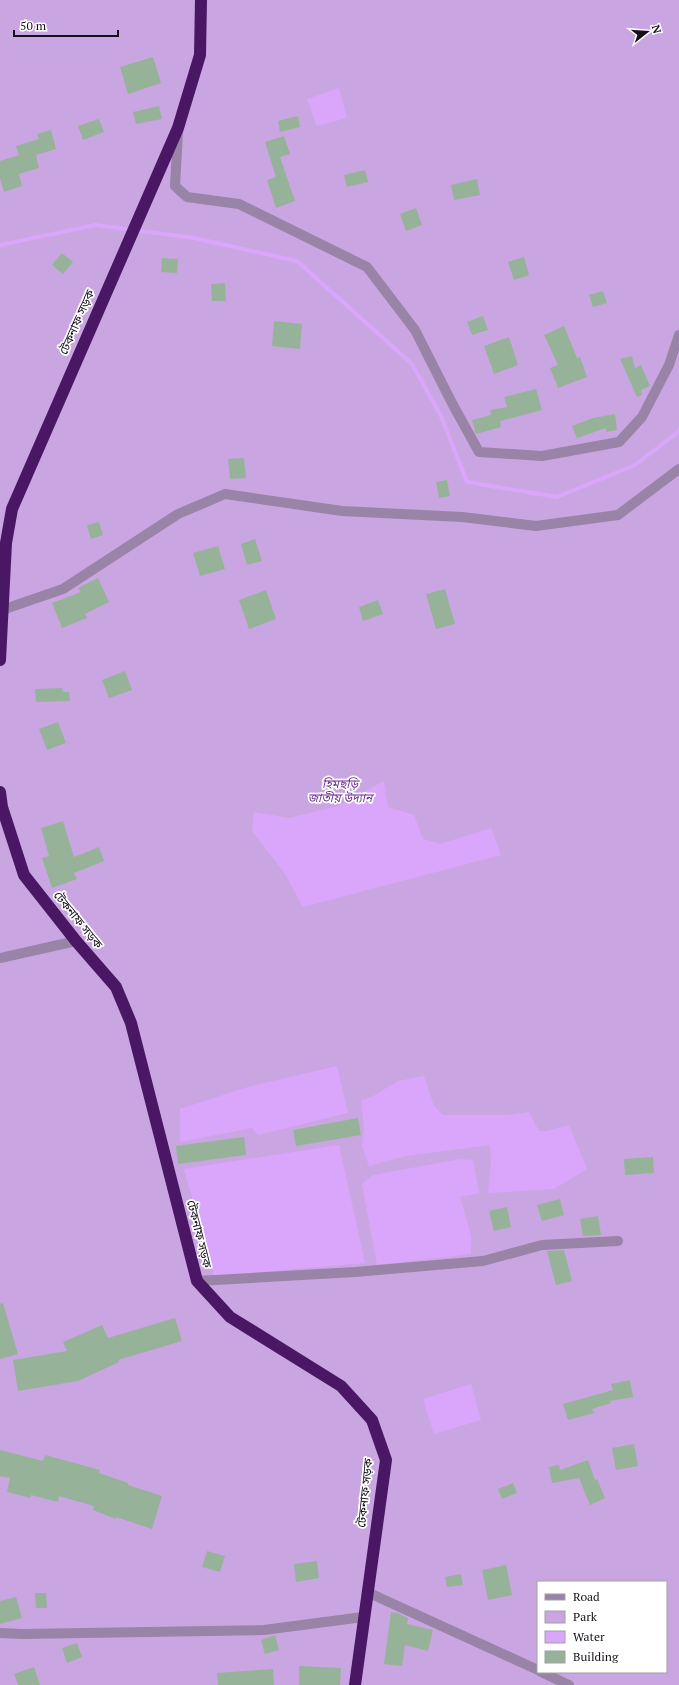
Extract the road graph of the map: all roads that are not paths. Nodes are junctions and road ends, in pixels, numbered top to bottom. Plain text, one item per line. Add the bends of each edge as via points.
1 (201, 0) edge
2 (178, 128) junction
3 (679, 335) edge
4 (679, 469) edge
5 (2, 610) junction
6 (0, 660) edge
7 (0, 792) edge
8 (76, 941) junction
9 (0, 958) edge
10 (618, 1241) dead end
11 (197, 1281) junction
12 (367, 1592) junction
13 (363, 1617) junction
14 (0, 1633) edge
15 (537, 1670) edge
16 (543, 1673) edge
17 (355, 1685) edge
18 (569, 1685) edge

1 - 2 highway, টেকনাফ সড়ক via 200,55
2 - 3 street via 175,186 187,197 239,204 367,267 416,330 479,452 542,456 619,442 642,417 669,365
2 - 5 highway, টেকনাফ সড়ক via 12,509 6,543
4 - 5 street via 618,515 536,526 462,517 342,511 225,494 178,514 63,589
5 - 6 highway, টেকনাফ সড়ক
7 - 8 highway, টেকনাফ সড়ক via 2,807 24,874
8 - 9 street
8 - 11 highway, টেকনাফ সড়ক via 116,987 131,1022
10 - 11 street via 542,1245 483,1261 355,1272
11 - 12 highway, টেকনাফ সড়ক via 230,1317 341,1386 372,1420 386,1460
12 - 13 highway, টেকনাফ সড়ক
12 - 15 street
13 - 14 street via 264,1630
13 - 17 highway, টেকনাফ সড়ক
16 - 18 street

